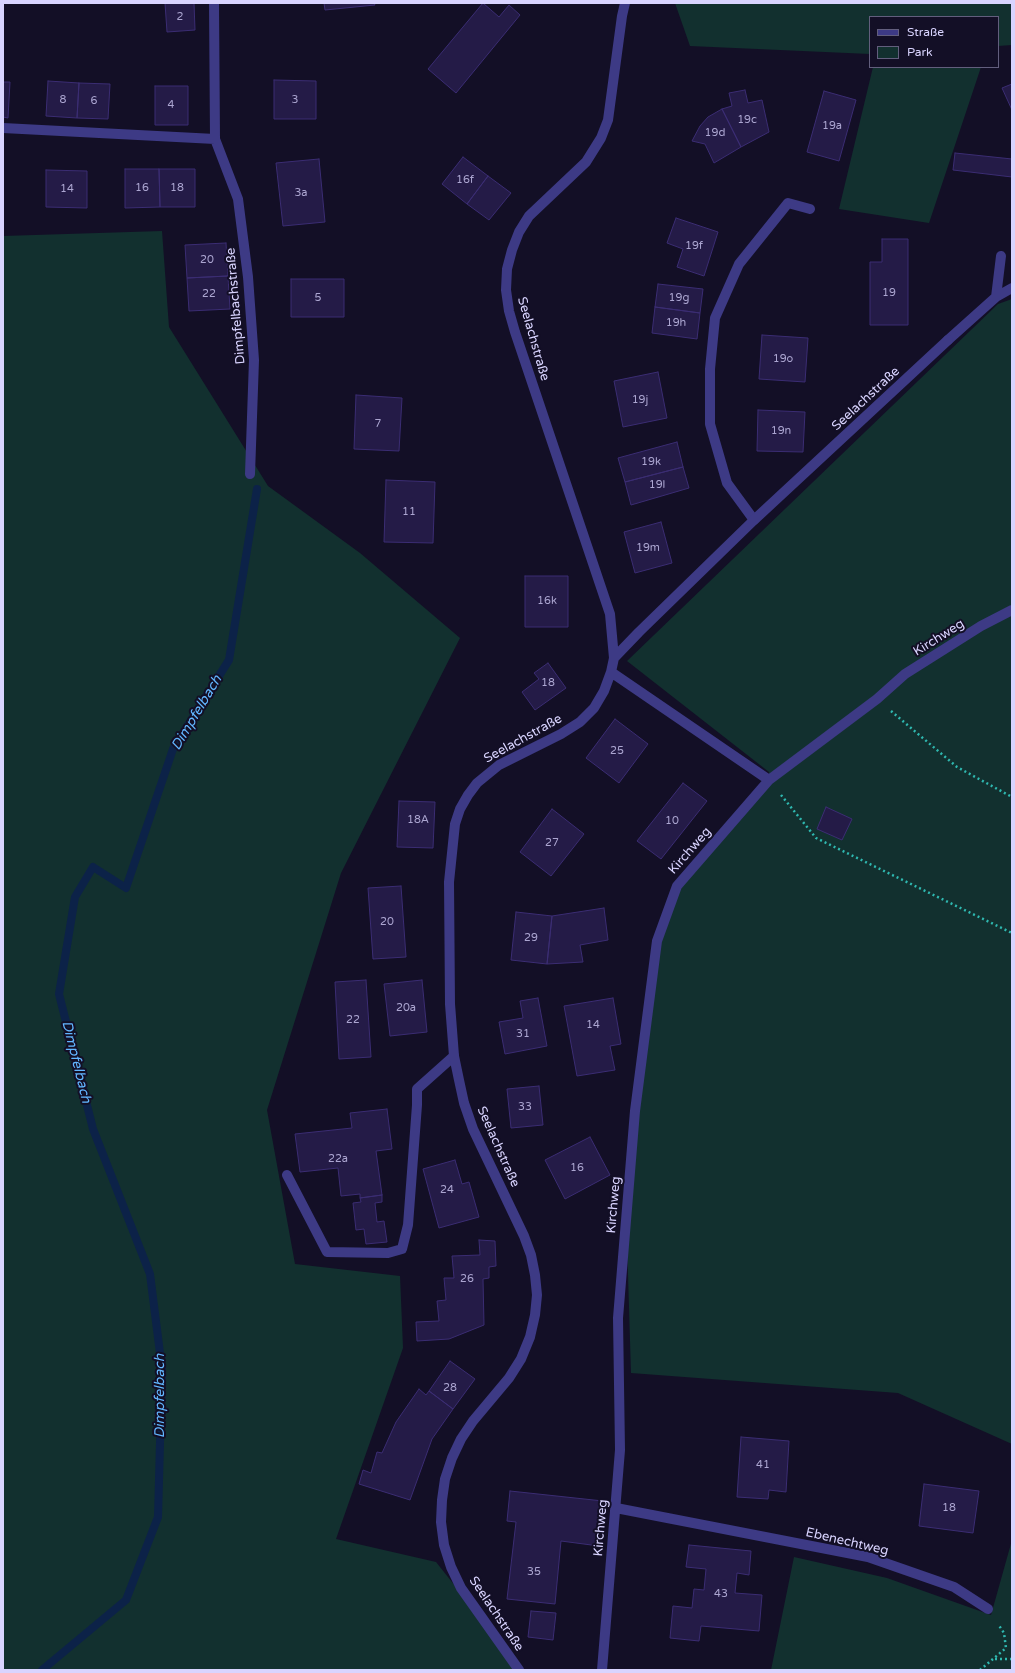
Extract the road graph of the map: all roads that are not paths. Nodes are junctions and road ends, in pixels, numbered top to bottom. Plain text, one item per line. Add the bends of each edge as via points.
1 (214, 3) edge
2 (625, 3) edge
3 (3, 128) edge
4 (215, 139) junction
5 (810, 209) dead end
6 (1001, 256) dead end
7 (1012, 288) edge
8 (996, 297) junction
9 (250, 474) dead end
10 (754, 520) junction
11 (1012, 610) edge
12 (614, 658) junction
13 (611, 672) junction
14 (769, 780) junction
15 (454, 1056) junction
16 (288, 1175) dead end
17 (616, 1508) junction
18 (988, 1609) road end
19 (519, 1670) edge
20 (602, 1670) edge

1 - 4 street, Dimpfelbachstraße
2 - 12 street, Seelachstraße via 608,120 601,138 586,162 529,216 519,232 507,269 506,290 515,332 610,614
3 - 4 street
4 - 9 street, Dimpfelbachstraße via 238,199 248,277 254,360
5 - 10 street via 788,203 739,264 715,318 710,369 710,424 727,483
6 - 8 street
7 - 8 street, Seelachstraße
8 - 10 street, Seelachstraße
10 - 12 street, Seelachstraße
11 - 14 street, Kirchweg via 981,626 905,674 877,699
12 - 13 street, Seelachstraße
13 - 14 street
13 - 15 street, Seelachstraße via 594,708 580,722 487,773 476,783 460,809 455,824 450,882 450,1004
14 - 17 street, Kirchweg via 677,886 657,941 635,1111 618,1318 620,1450
15 - 16 street via 417,1089 408,1225 402,1250 388,1254 327,1252
15 - 19 street, Seelachstraße via 464,1103 473,1129 531,1255 537,1295 530,1337 521,1359 465,1433 452,1458 445,1479 441,1522 444,1545 460,1588
17 - 18 street, Ebenechtweg via 868,1557 954,1587
17 - 20 street, Kirchweg

